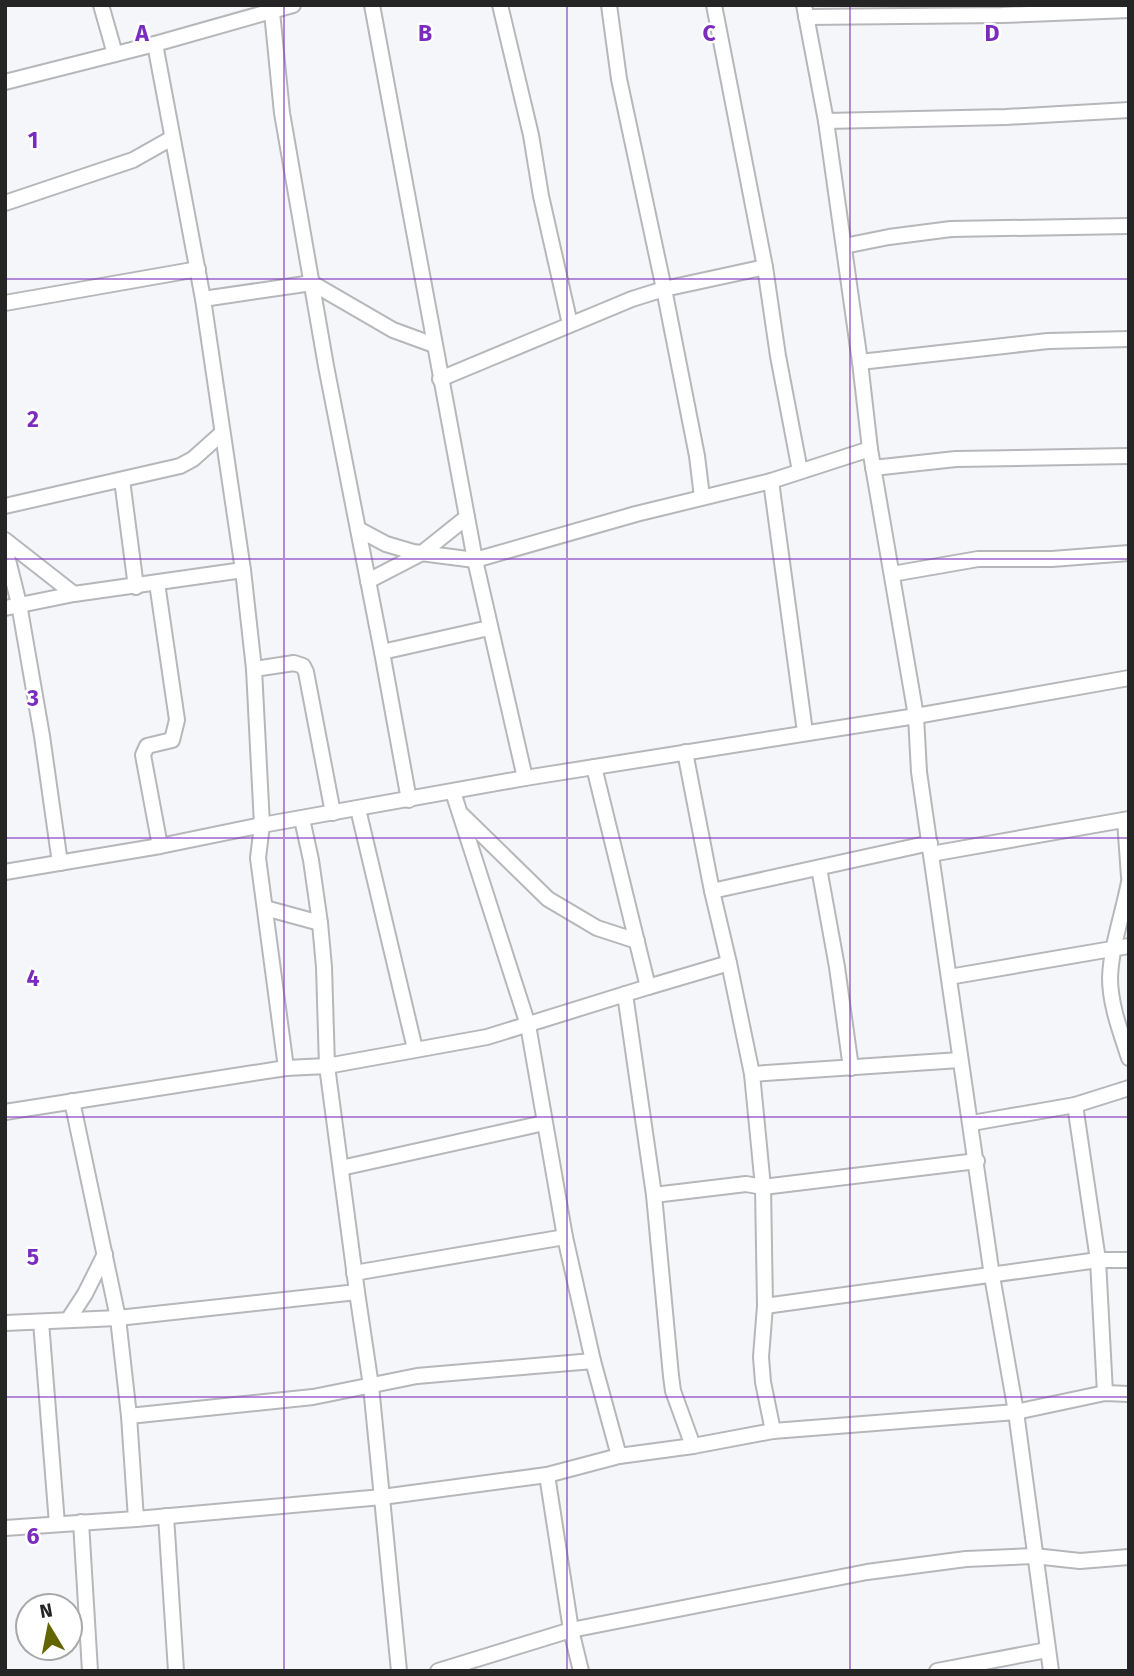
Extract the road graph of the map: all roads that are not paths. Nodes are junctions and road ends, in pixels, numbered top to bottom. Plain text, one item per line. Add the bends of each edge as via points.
1 (101, 5) edge
2 (293, 5) edge
3 (372, 5) edge
4 (500, 5) edge
5 (609, 5) edge
6 (714, 5) edge
7 (1129, 10) edge
8 (805, 11) edge
9 (272, 12) junction
10 (155, 44) junction
11 (115, 54) junction
12 (5, 82) edge
13 (1129, 110) edge
14 (826, 121) junction
15 (172, 138) junction
16 (5, 203) edge
17 (1129, 226) edge
18 (844, 246) junction
19 (765, 267) junction
20 (198, 269) junction
21 (312, 283) junction
22 (664, 289) junction
23 (203, 299) junction
24 (5, 303) edge
25 (570, 324) junction
26 (1129, 339) edge
27 (434, 345) junction
28 (860, 362) junction
29 (440, 379) junction
30 (222, 433) junction
31 (870, 449) junction
32 (1129, 456) edge
33 (873, 468) junction
34 (800, 471) junction
35 (122, 480) junction
36 (771, 481) junction
37 (702, 497) junction
38 (5, 506) edge
39 (467, 517) junction
40 (358, 529) junction
41 (5, 540) edge
42 (5, 548) edge
43 (1129, 553) edge
44 (422, 554) junction
45 (475, 559) junction
46 (243, 570) junction
47 (892, 574) junction
48 (368, 581) junction
49 (157, 583) junction
50 (136, 587) junction
51 (74, 594) junction
52 (12, 606) edge
53 (489, 628) junction
54 (382, 652) junction
55 (254, 669) junction
56 (1129, 678) edge
57 (916, 716) junction
58 (805, 732) junction
59 (685, 752) junction
60 (594, 767) junction
61 (525, 778) junction
62 (453, 792) junction
63 (409, 800) junction
64 (358, 809) junction
65 (459, 811) junction
66 (333, 813) junction
67 (302, 819) junction
68 (1127, 820) edge
69 (262, 825) junction
70 (160, 846) junction
71 (930, 849) junction
72 (60, 863) junction
73 (819, 868) junction
74 (5, 872) edge
75 (1129, 880) edge
76 (712, 891) junction
77 (265, 908) junction
78 (1126, 922) edge
79 (320, 923) junction
80 (637, 941) junction
81 (1129, 946) edge
82 (1113, 950) junction
83 (729, 963) junction
84 (949, 977) junction
85 (648, 987) junction
86 (625, 994) junction
87 (528, 1025) junction
88 (415, 1049) junction
89 (1129, 1058) edge
90 (960, 1060) junction
91 (327, 1066) junction
92 (286, 1068) junction
93 (850, 1068) junction
94 (752, 1074) junction
95 (1129, 1087) edge
96 (72, 1101) junction
97 (1075, 1105) junction
98 (5, 1112) edge
99 (544, 1123) junction
100 (972, 1123) junction
101 (977, 1161) junction
102 (341, 1168) junction
103 (763, 1188) junction
104 (654, 1195) junction
105 (565, 1237) junction
106 (105, 1254) junction
107 (1098, 1260) junction
108 (1129, 1260) edge
109 (354, 1273) junction
110 (992, 1276) junction
111 (357, 1292) junction
112 (765, 1306) junction
113 (118, 1318) junction
114 (68, 1320) junction
115 (41, 1322) junction
116 (5, 1323) edge
117 (593, 1361) junction
118 (371, 1386) junction
119 (1105, 1393) junction
120 (1129, 1394) edge
121 (1016, 1412) junction
122 (129, 1416) junction
123 (773, 1431) junction
124 (693, 1446) junction
125 (619, 1456) junction
126 (547, 1475) junction
127 (382, 1497) junction
128 (166, 1516) junction
129 (136, 1519) junction
130 (81, 1522) junction
131 (57, 1524) junction
132 (5, 1528) edge
133 (1034, 1556) junction
134 (1129, 1557) edge
135 (571, 1630) junction
136 (1047, 1650) junction
137 (90, 1671) edge
138 (176, 1671) edge
139 (399, 1671) edge
140 (438, 1671) edge
141 (581, 1671) edge
142 (937, 1671) edge
143 (1051, 1671) edge

1 - 11 street
2 - 9 street
3 - 27 street
4 - 25 street
5 - 22 street via 619,79
6 - 19 street
7 - 8 street via 1002,15
8 - 14 street
9 - 10 street
9 - 21 street via 282,113
10 - 11 street
10 - 15 street
11 - 12 street
13 - 14 street
14 - 18 street
15 - 16 street via 133,160
15 - 20 street
17 - 18 street via 951,229
18 - 28 street
19 - 22 street
19 - 34 street
20 - 23 street
20 - 24 street
21 - 23 street
21 - 27 street via 393,330
21 - 40 street
22 - 25 street
22 - 37 street
23 - 30 street
25 - 29 street
26 - 28 street via 1048,341
27 - 29 street
28 - 31 street
29 - 39 street
30 - 35 street via 180,466
30 - 46 street
31 - 33 street
31 - 34 street
32 - 33 street via 956,459
33 - 47 street
34 - 36 street
35 - 38 street
35 - 50 street
36 - 37 street
36 - 58 street
37 - 45 street
39 - 44 street
39 - 45 street
40 - 44 street via 386,544
40 - 48 street
41 - 51 street
42 - 52 street
43 - 47 street via 978,559
44 - 45 street
44 - 48 street
45 - 53 street
46 - 49 street
46 - 55 street
47 - 57 street
48 - 54 street
49 - 50 street
49 - 70 street via 177,720 172,740 147,746 143,755
50 - 51 street
51 - 52 street
52 - 72 street via 42,736
53 - 54 street
53 - 61 street
54 - 63 street
55 - 66 street via 294,663 303,666
55 - 69 street
56 - 57 street
57 - 58 street
57 - 71 street
58 - 59 street
59 - 60 street
59 - 76 street
60 - 61 street
60 - 80 street
61 - 62 street
62 - 63 street
62 - 65 street
63 - 64 street
64 - 66 street
64 - 88 street
65 - 80 street via 548,899 597,928
65 - 87 street
66 - 67 street
67 - 69 street
67 - 79 street
68 - 71 street
68 - 75 street
69 - 70 street
69 - 77 street via 258,858
70 - 72 street
71 - 73 street
71 - 84 street
72 - 74 street
73 - 76 street
73 - 93 street
75 - 78 street
76 - 83 street
77 - 79 street
77 - 92 street
78 - 82 street
79 - 91 street
80 - 85 street
81 - 82 street
82 - 84 street
82 - 89 street via 1112,996
83 - 85 street
83 - 94 street
84 - 90 street
85 - 86 street
86 - 87 street
86 - 104 street
87 - 88 street
87 - 99 street
88 - 91 street
90 - 93 street
90 - 100 street
91 - 92 street
91 - 102 street
92 - 96 street
93 - 94 street
94 - 103 street
95 - 97 street
96 - 98 street
96 - 106 street
97 - 100 street
97 - 107 street
99 - 102 street
99 - 105 street
100 - 101 street
101 - 103 street
101 - 110 street
102 - 109 street
103 - 104 street via 746,1184
103 - 112 street
104 - 124 street via 673,1391
105 - 109 street
105 - 117 street
106 - 113 street
106 - 114 street
107 - 108 street
107 - 110 street
107 - 119 street
109 - 111 street
110 - 112 street
110 - 121 street
111 - 113 street
111 - 118 street
112 - 123 street via 761,1357
113 - 114 street
113 - 122 street
114 - 115 street
115 - 116 street
115 - 131 street
117 - 118 street via 417,1376
117 - 125 street
118 - 122 street via 313,1397
118 - 127 street
119 - 120 street
119 - 121 street
121 - 123 street
121 - 133 street
122 - 129 street
123 - 124 street
124 - 125 street
125 - 126 street
126 - 127 street
126 - 135 street
127 - 128 street
127 - 139 street
128 - 129 street
128 - 138 street
129 - 130 street
130 - 131 street
130 - 137 street
131 - 132 street
133 - 134 street via 1080,1561
133 - 135 street via 867,1572
133 - 136 street
135 - 140 street
135 - 141 street
136 - 142 street
136 - 143 street

